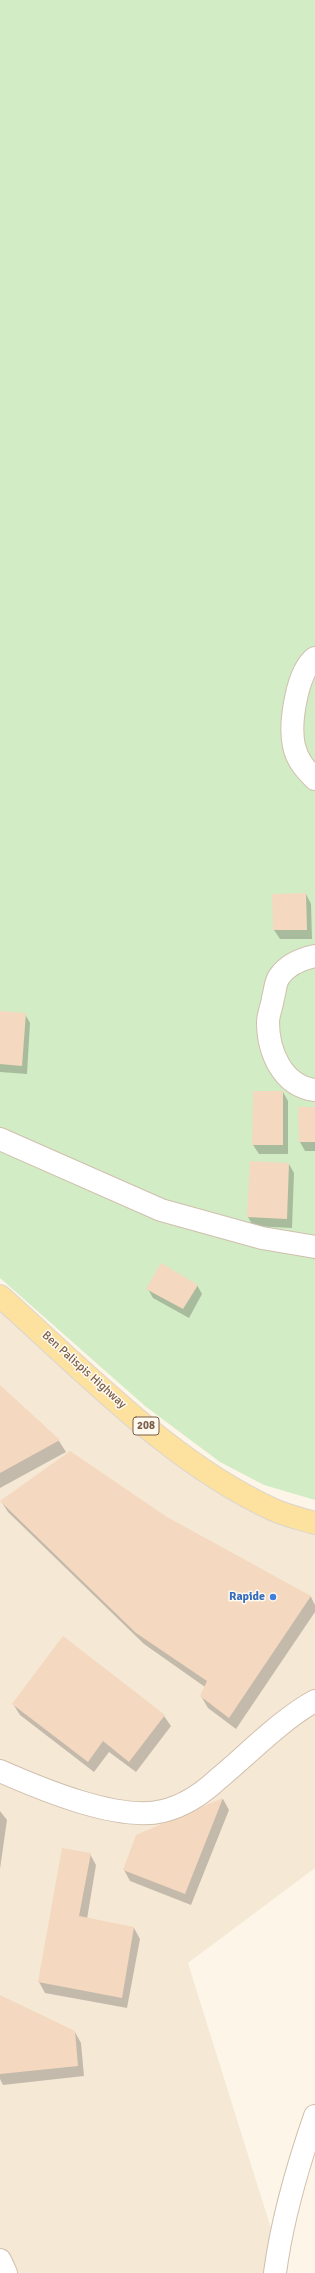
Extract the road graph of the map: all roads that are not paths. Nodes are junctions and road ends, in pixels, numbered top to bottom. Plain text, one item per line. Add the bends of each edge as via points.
1 (315, 658) edge
2 (315, 779) edge
3 (315, 956) edge
4 (315, 1090) edge
5 (0, 1139) edge
6 (315, 1247) edge
7 (0, 1296) edge
8 (315, 1522) edge
9 (315, 1700) edge
10 (0, 1771) edge
11 (315, 2116) edge
12 (0, 2260) edge
13 (6, 2273) edge
14 (275, 2273) edge

1 - 2 street via 309,662 302,674 294,715 293,745 301,764
3 - 4 street via 301,959 278,978 268,1021 271,1051 281,1068 294,1081
5 - 6 street via 161,1210 262,1238
7 - 8 main road, Ben Palispis Highway / 208 via 144,1424 224,1484 276,1511
9 - 10 street via 217,1781 184,1803 162,1811 136,1812 98,1807 48,1792
11 - 14 street via 298,2165 281,2232
12 - 13 street

